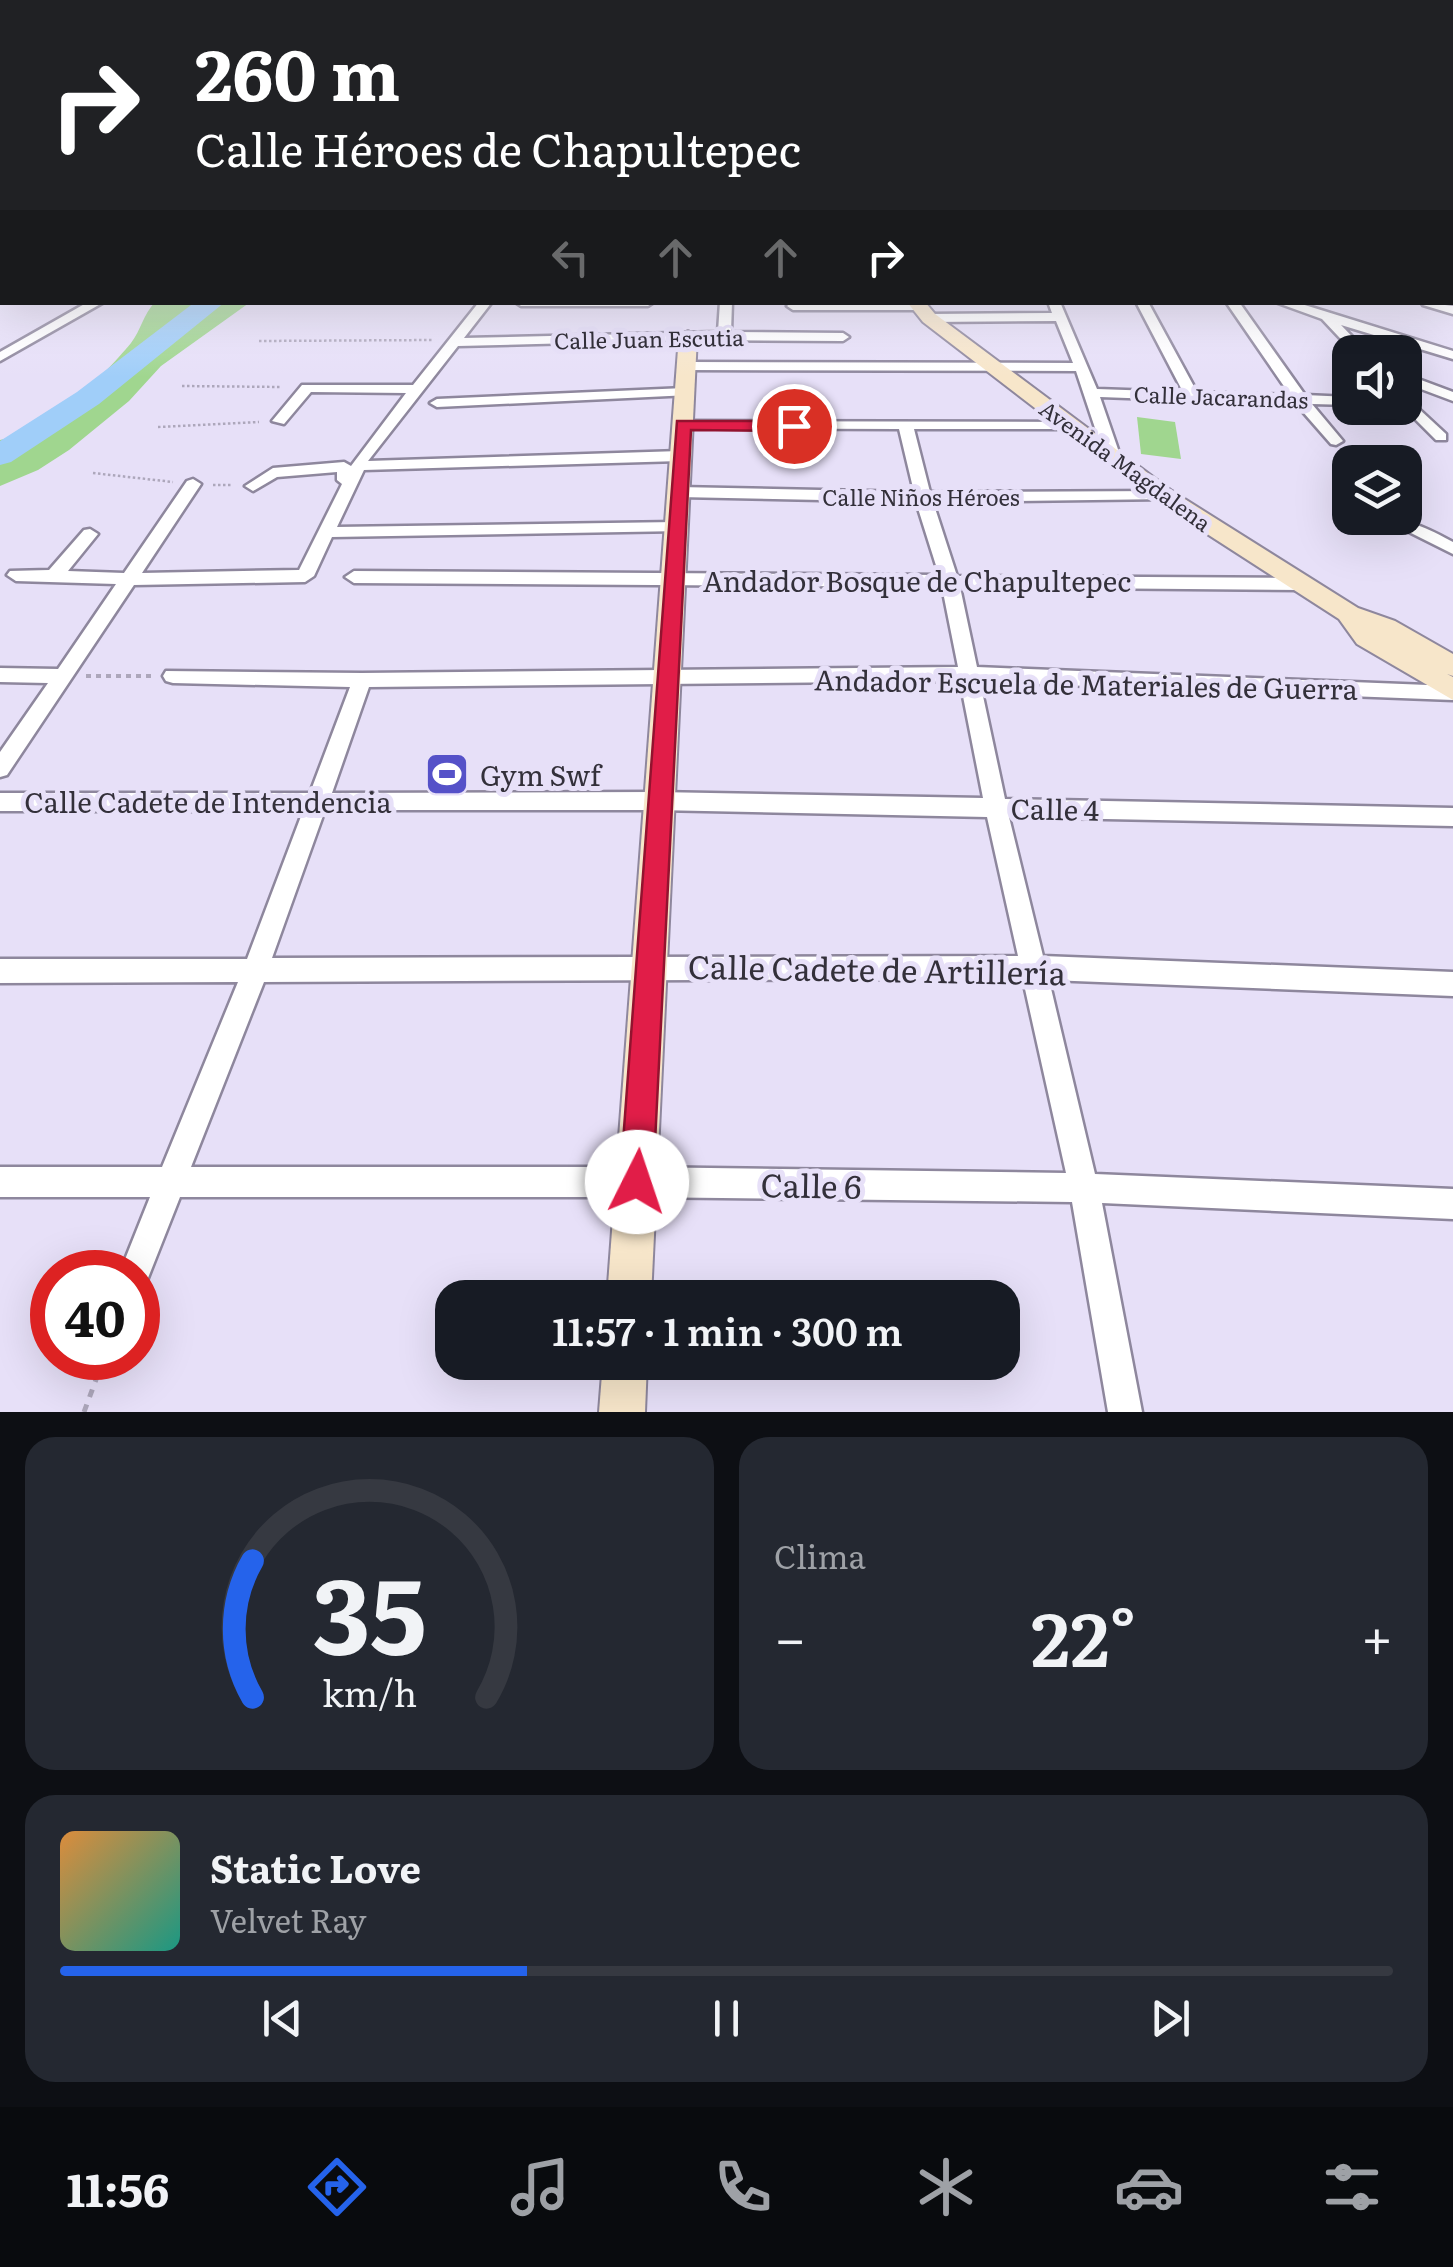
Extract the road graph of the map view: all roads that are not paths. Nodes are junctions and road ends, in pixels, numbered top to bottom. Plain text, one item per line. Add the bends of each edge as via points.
1 (93, 305) edge
2 (483, 305) edge
3 (726, 305) edge
4 (1144, 305) edge
5 (1234, 305) edge
6 (1291, 305) edge
7 (793, 306) dead end
8 (920, 309) edge
9 (1056, 310) edge
10 (1326, 316) junction
11 (1344, 335) edge
12 (688, 336) junction
13 (724, 336) junction
14 (843, 337) dead end
15 (446, 346) junction
16 (1453, 354) edge
17 (0, 357) edge
18 (687, 366) junction
19 (1080, 367) junction
20 (995, 368) junction
21 (1422, 385) edge
22 (417, 389) junction
23 (685, 392) junction
24 (1092, 392) junction
25 (1192, 394) junction
26 (1453, 397) edge
27 (1300, 398) junction
28 (1332, 400) edge
29 (438, 403) dead end
30 (1422, 419) edge
31 (279, 420) road end
32 (683, 425) junction
33 (1067, 425) junction
34 (906, 426) junction
35 (1441, 438) dead end
36 (1336, 441) dead end
37 (680, 456) junction
38 (1114, 461) junction
39 (356, 473) junction
40 (193, 484) road end
41 (253, 486) road end
42 (679, 492) junction
43 (1164, 496) junction
44 (923, 497) junction
45 (676, 526) junction
46 (326, 532) junction
47 (1422, 532) edge
48 (90, 534) dead end
49 (1453, 549) edge
50 (16, 575) dead end
51 (55, 575) junction
52 (354, 576) dead end
53 (676, 578) junction
54 (130, 579) junction
55 (950, 580) junction
56 (1301, 584) junction
57 (1348, 614) junction
58 (1453, 666) edge
59 (967, 674) junction
60 (0, 675) edge
61 (61, 676) junction
62 (173, 676) road end
63 (667, 677) junction
64 (362, 680) junction
65 (1453, 692) edge
66 (0, 769) edge
67 (318, 800) junction
68 (657, 801) junction
69 (0, 802) edge
70 (996, 807) junction
71 (1453, 817) edge
72 (650, 966) junction
73 (1034, 968) junction
74 (0, 971) edge
75 (255, 972) junction
76 (1453, 984) edge
77 (0, 1182) edge
78 (637, 1182) junction
79 (168, 1184) junction
80 (1084, 1188) junction
81 (1453, 1204) edge
82 (144, 1250) edge
83 (630, 1280) edge
84 (624, 1380) edge
85 (622, 1412) edge
86 (1125, 1412) edge

1 - 17 street
2 - 15 street
3 - 13 street
4 - 25 street
5 - 27 street
6 - 10 street
7 - 8 street
8 - 9 street
8 - 20 street, Avenida Magdalena
9 - 19 street
10 - 11 street
10 - 16 street
12 - 13 street, Calle Juan Escutia
12 - 15 street, Calle Juan Escutia
12 - 18 street
13 - 14 street, Calle Juan Escutia
15 - 22 street
18 - 20 street
18 - 23 street
19 - 20 street
19 - 24 street
20 - 33 street, Avenida Magdalena
21 - 26 street
22 - 31 street via 306,388
22 - 39 street
23 - 29 street
23 - 32 street
24 - 25 street, Calle Jacarandas
24 - 38 street
25 - 27 street, Calle Jacarandas
27 - 28 street, Calle Jacarandas
27 - 36 street
30 - 35 street
32 - 34 street
32 - 37 street
33 - 34 street
33 - 38 street, Avenida Magdalena
34 - 44 street
37 - 39 street
37 - 42 street
38 - 43 street, Avenida Magdalena
39 - 41 street via 346,480 344,468 272,473
39 - 46 street
40 - 54 street
42 - 44 street, Calle Niños Héroes
42 - 45 street
43 - 44 street, Calle Niños Héroes
43 - 56 street, Avenida Magdalena
44 - 55 street
45 - 46 street
45 - 53 street
46 - 54 street via 305,576
47 - 49 street
48 - 51 street
50 - 51 street
51 - 54 street
52 - 53 street, Andador Bosque de Chapultepec
53 - 55 street, Andador Bosque de Chapultepec
53 - 63 street
54 - 61 street
55 - 56 street, Andador Bosque de Chapultepec
55 - 59 street
56 - 57 street, Avenida Magdalena
57 - 58 street, Avenida Magdalena via 1386,626
57 - 65 street, Avenida Magdalena via 1366,638
59 - 63 street, Andador Escuela de Materiales de Guerra
59 - 65 street, Andador Escuela de Materiales de Guerra
59 - 70 street
60 - 61 street
61 - 66 street
62 - 64 street, Andador Escuela de Materiales de Guerra
63 - 64 street, Andador Escuela de Materiales de Guerra
63 - 68 street
64 - 67 street
67 - 68 street, Calle Cadete de Intendencia
67 - 69 street, Calle Cadete de Intendencia
67 - 75 street
68 - 70 street, Calle 4
68 - 72 street
70 - 71 street, Calle 4
70 - 73 street
72 - 73 street, Calle Cadete de Artillería
72 - 75 street, Calle Cadete de Artillería
72 - 78 street
73 - 76 street, Calle Cadete de Artillería
73 - 80 street
74 - 75 street, Calle Cadete de Artillería
75 - 79 street
77 - 79 street, Calle 6
78 - 79 street, Calle 6
78 - 80 street, Calle 6
78 - 83 street
79 - 82 street
80 - 81 street, Calle 6
80 - 86 street
84 - 85 street

